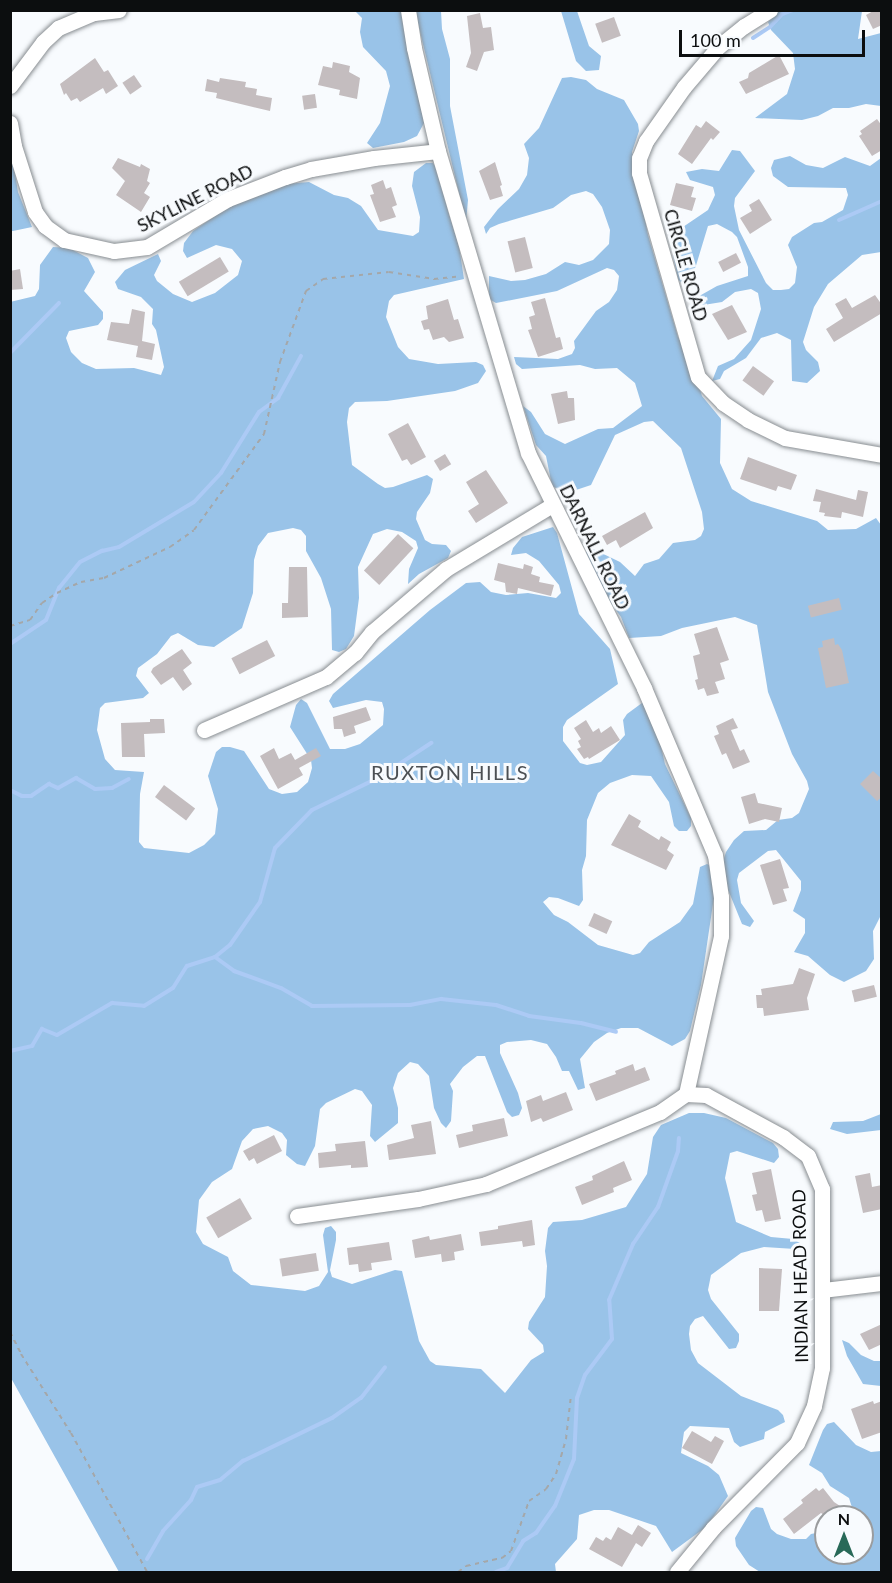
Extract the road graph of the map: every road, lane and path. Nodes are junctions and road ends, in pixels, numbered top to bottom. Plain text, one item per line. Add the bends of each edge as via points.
1 (119, 10) edge
2 (408, 10) edge
3 (770, 10) edge
4 (10, 86) edge
5 (10, 123) edge
6 (438, 151) junction
7 (474, 272) junction
8 (882, 455) edge
9 (552, 505) junction
10 (10, 626) edge
11 (204, 730) dead end
12 (686, 1094) junction
13 (297, 1216) dead end
14 (882, 1283) edge
15 (823, 1290) junction
16 (10, 1332) edge
17 (572, 1395) dead end
18 (147, 1572) edge
19 (458, 1572) edge
20 (677, 1572) edge

1 - 4 street via 94,13 58,28
2 - 6 street, DARNALL ROAD
3 - 8 street, CIRCLE ROAD via 719,46 684,87 646,141 639,158 639,173 698,377 723,403 785,438
5 - 6 street, SKYLINE ROAD via 35,212 45,226 64,240 114,251 147,247 228,199 285,177 374,158
6 - 7 street, DARNALL ROAD
7 - 9 street, DARNALL ROAD via 528,453
7 - 10 path via 434,279 389,272 323,279 306,291 280,362 264,434 194,530 170,547 104,578 81,582 57,593 42,603 30,620
9 - 11 street via 446,569 326,677
9 - 12 street, DARNALL ROAD via 644,688 715,855 721,936
12 - 13 street via 660,1112 486,1184 418,1199
12 - 15 street, INDIAN HEAD ROAD via 706,1095 783,1137 808,1156 822,1189
14 - 15 street
15 - 20 street, INDIAN HEAD ROAD via 822,1368 814,1407 797,1443 713,1528
16 - 18 path
17 - 19 path via 567,1439 556,1474 546,1490 529,1501 511,1551 502,1558 466,1566

